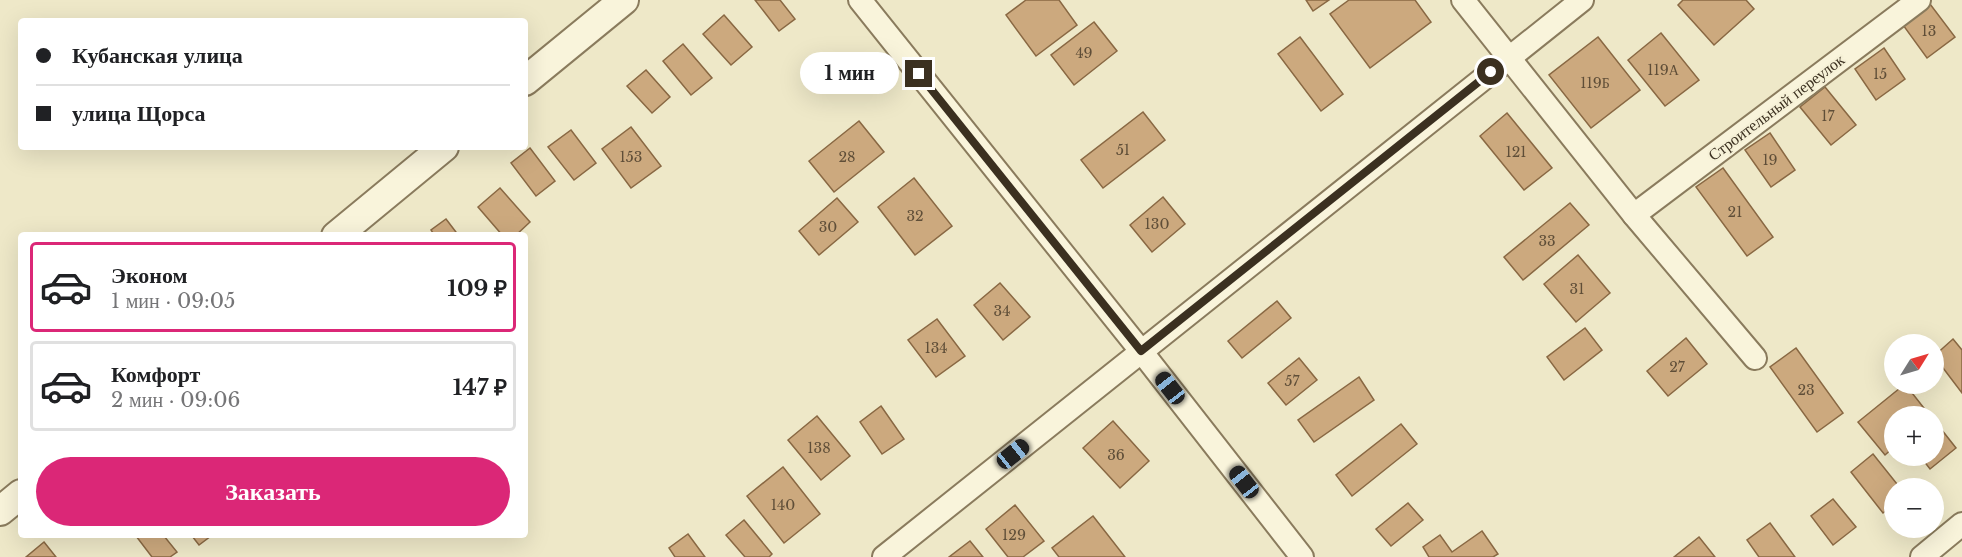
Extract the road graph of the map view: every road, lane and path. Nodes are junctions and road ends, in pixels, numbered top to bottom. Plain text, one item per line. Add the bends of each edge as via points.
1 (624, 0) edge
2 (860, 0) edge
3 (1463, 0) edge
4 (1582, 0) edge
5 (1919, 0) edge
6 (1509, 58) junction
7 (528, 79) edge
8 (440, 150) edge
9 (1634, 215) junction
10 (341, 232) edge
11 (1141, 351) junction
12 (1755, 358) dead end
13 (18, 496) edge
14 (0, 511) edge
15 (1962, 524) edge
16 (884, 557) edge
17 (1302, 557) edge
18 (1922, 557) edge

1 - 7 street
2 - 11 street
3 - 6 street
4 - 6 street
5 - 9 street, Строительный переулок
6 - 9 street
6 - 11 street
8 - 10 street
9 - 12 street
11 - 16 street
11 - 17 street
13 - 14 street
15 - 18 street

